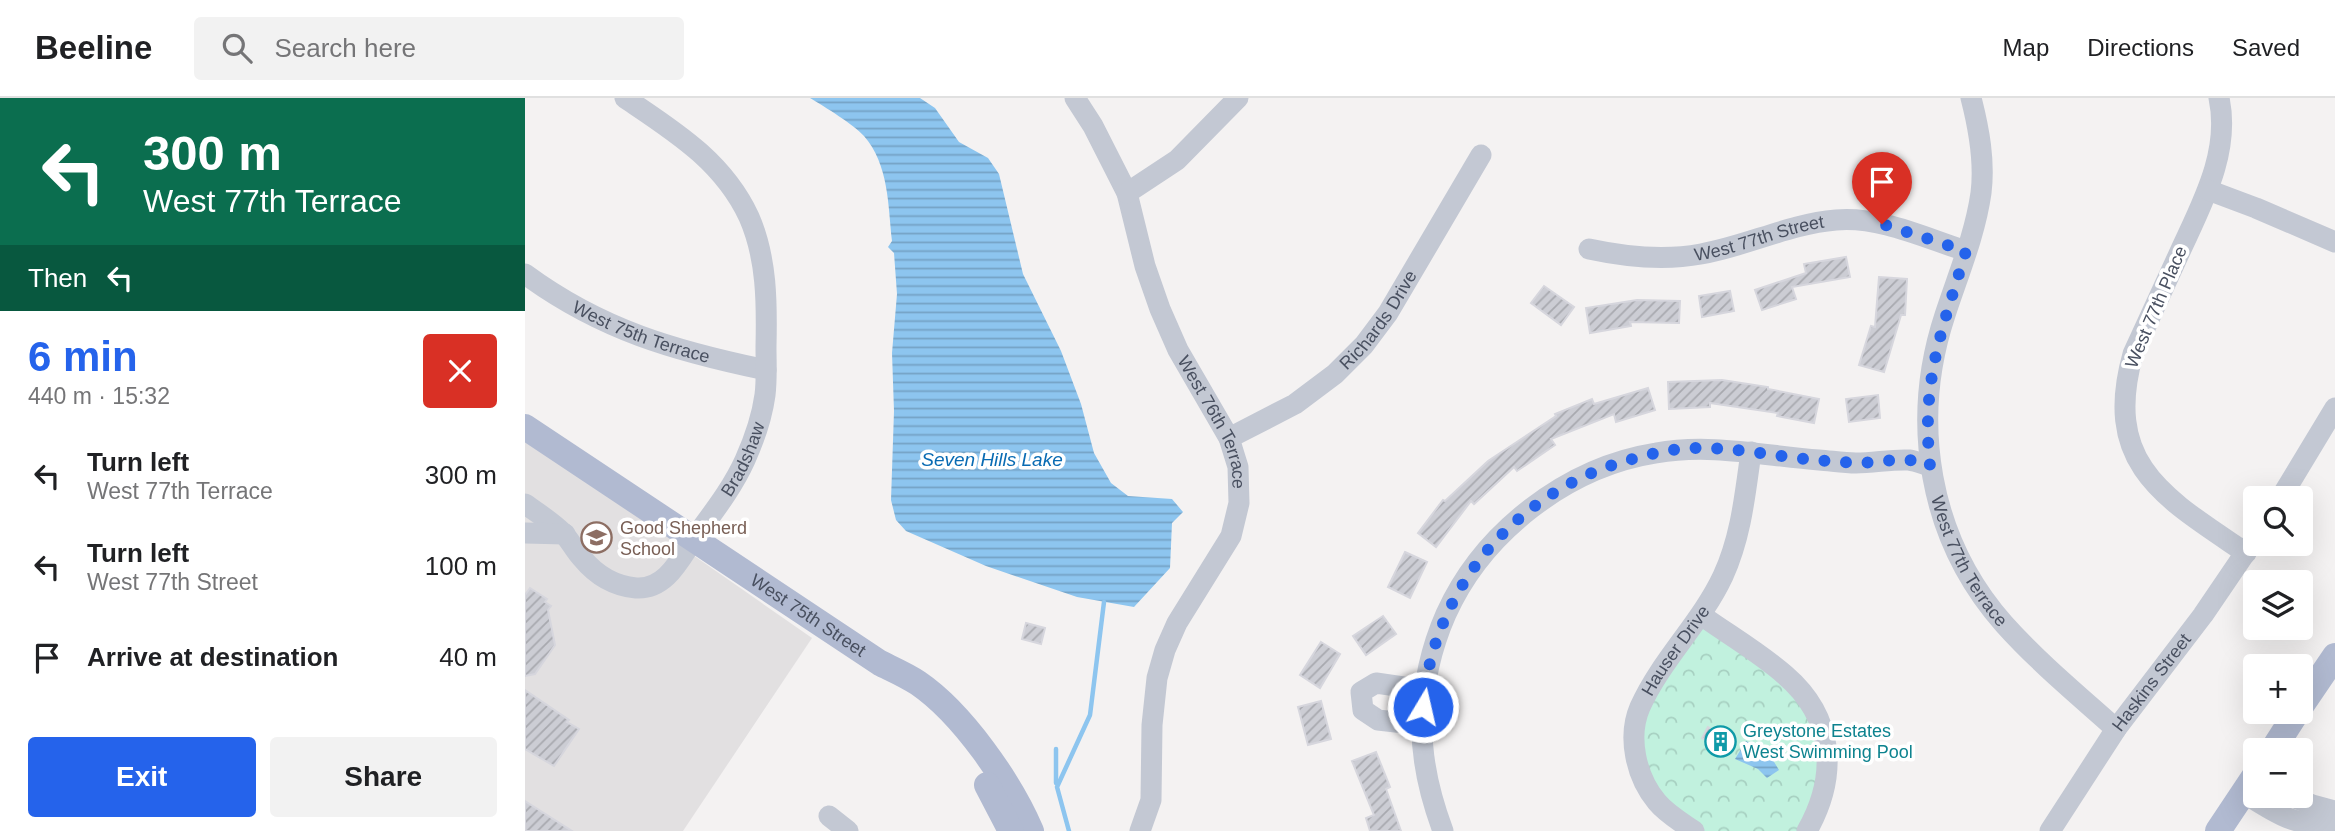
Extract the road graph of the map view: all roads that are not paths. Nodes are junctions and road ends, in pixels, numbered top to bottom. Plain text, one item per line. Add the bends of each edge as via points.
1 (625, 98) edge
2 (1075, 98) edge
3 (1238, 98) edge
4 (1971, 98) edge
5 (2218, 98) edge
6 (1481, 155) dead end
7 (2208, 190) junction
8 (1126, 193) junction
9 (2335, 242) edge
10 (1589, 249) dead end
11 (1966, 251) junction
12 (525, 274) edge
13 (766, 370) junction
14 (2335, 408) edge
15 (525, 426) edge
16 (1229, 438) junction
17 (1751, 452) junction
18 (1930, 466) junction
19 (2288, 486) edge
20 (525, 504) edge
21 (525, 533) edge
22 (565, 534) junction
23 (694, 540) junction
24 (2243, 541) edge
25 (2243, 556) edge
26 (1701, 615) junction
27 (2335, 656) edge
28 (880, 663) junction
29 (2313, 688) edge
30 (1425, 690) junction
31 (1422, 725) junction
32 (2116, 729) junction
33 (2243, 794) edge
34 (2313, 805) edge
35 (2277, 808) edge
36 (2335, 811) edge
37 (828, 816) dead end
38 (2335, 824) edge
39 (848, 831) edge
40 (1011, 831) edge
41 (1031, 831) edge
42 (1140, 831) edge
43 (1443, 831) edge
44 (1694, 831) edge
45 (1807, 831) edge
46 (2050, 831) edge
47 (2218, 831) edge

1 - 13 street, Bradshaw via 705,156 748,216 764,266
2 - 8 street, West 76th Terrace
3 - 8 street via 1177,160
4 - 11 street, West 77th Terrace via 1982,160 1981,192
5 - 7 street, West 77th Place via 2220,136
6 - 16 street, Richards Drive via 1388,313 1364,345 1295,404
7 - 9 street
7 - 24 street, West 77th Place via 2133,354 2124,405 2132,447 2155,486 2176,505
8 - 16 street, West 76th Terrace via 1160,309
10 - 11 street, West 77th Street via 1669,258 1838,219 1896,228
11 - 18 street, West 77th Terrace via 1931,374 1927,408
12 - 13 street, West 75th Terrace via 625,332 678,350
13 - 23 street, Bradshaw via 762,408 744,463
14 - 19 street
15 - 23 main road, West 75th Street
16 - 42 street, West 76th Terrace via 1238,467 1239,503 1231,536 1177,623 1162,659 1153,700 1151,800
17 - 18 street via 1856,463 1910,460
17 - 26 street, Hauser Drive via 1732,555
17 - 30 street via 1693,448 1654,453 1598,469 1530,509 1492,544 1460,588 1435,642
18 - 32 street, West 77th Terrace via 1947,527 1974,584 2003,623
20 - 22 street, Bradshaw
21 - 22 street
22 - 23 street, Bradshaw via 598,574 634,588 659,583
23 - 28 main road, West 75th Street
25 - 32 street, Haskins Street
26 - 44 street, Hauser Drive via 1640,707 1634,736 1639,770 1648,791
26 - 45 street via 1786,675 1820,722 1828,770 1824,794
27 - 29 main road
28 - 40 main road, West 75th Street via 984,779
28 - 41 main road, West 75th Street via 918,683 968,732 1011,791
30 - 31 street
30 - 31 street via 1376,684 1361,692 1363,710 1378,720
31 - 43 street via 1427,782
32 - 46 street, Haskins Street
33 - 47 main road
34 - 36 street
35 - 38 street via 2290,820
37 - 39 street

